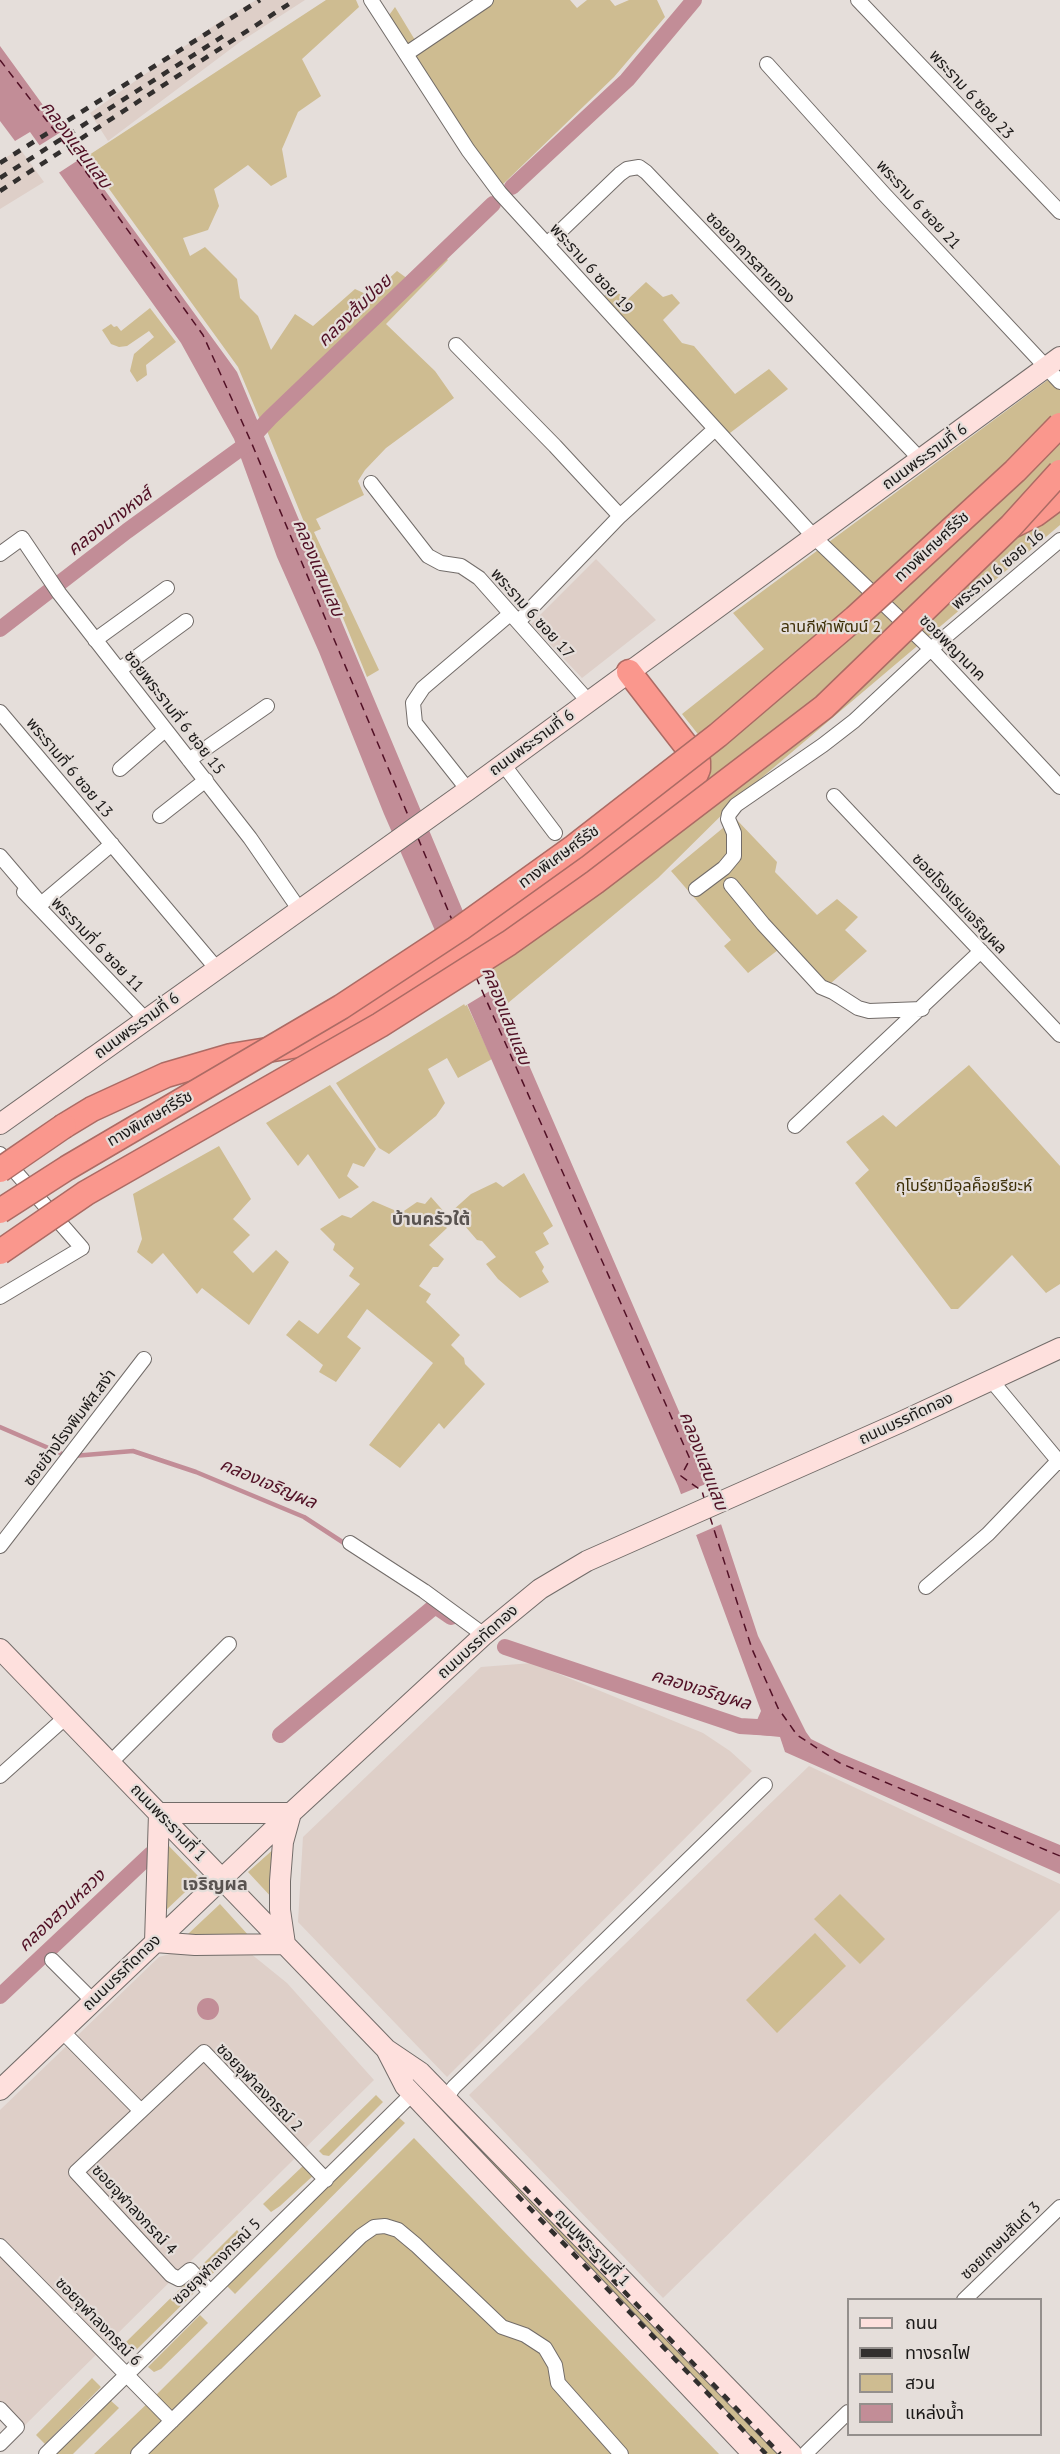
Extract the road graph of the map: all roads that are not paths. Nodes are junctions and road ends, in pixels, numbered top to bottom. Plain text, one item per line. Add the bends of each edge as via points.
1 (371, 0) edge
2 (486, 0) edge
3 (858, 0) edge
4 (406, 54) junction
5 (767, 64) dead end
6 (1060, 212) edge
7 (547, 244) junction
8 (456, 345) dead end
9 (1053, 363) edge
10 (1060, 382) edge
11 (1060, 425) edge
12 (715, 429) junction
13 (921, 460) junction
14 (1060, 472) edge
15 (371, 483) dead end
16 (1060, 496) edge
17 (620, 516) junction
18 (1011, 526) junction
19 (815, 538) junction
20 (1060, 540) edge
21 (0, 554) edge
22 (167, 588) dead end
23 (514, 618) junction
24 (186, 621) dead end
25 (95, 640) junction
26 (931, 649) junction
27 (119, 670) junction
28 (629, 672) junction
29 (589, 702) junction
30 (267, 706) dead end
31 (0, 712) edge
32 (165, 730) junction
33 (189, 760) junction
34 (503, 764) junction
35 (120, 769) dead end
36 (206, 780) junction
37 (1060, 787) edge
38 (466, 792) junction
39 (834, 795) dead end
40 (160, 816) dead end
41 (555, 833) dead end
42 (112, 844) junction
43 (0, 856) edge
44 (731, 885) dead end
45 (696, 889) dead end
46 (24, 892) dead end
47 (300, 909) junction
48 (981, 951) junction
49 (217, 969) junction
50 (922, 1009) junction
51 (146, 1020) junction
52 (1060, 1035) edge
53 (0, 1124) edge
54 (795, 1126) dead end
55 (0, 1154) edge
56 (0, 1170) edge
57 (0, 1211) edge
58 (0, 1252) edge
59 (0, 1297) edge
60 (1058, 1353) edge
61 (144, 1359) dead end
62 (991, 1380) junction
63 (1059, 1462) edge
64 (350, 1543) dead end
65 (0, 1546) edge
66 (926, 1587) dead end
67 (484, 1635) junction
68 (229, 1644) dead end
69 (1, 1651) edge
70 (66, 1717) junction
71 (110, 1763) junction
72 (0, 1776) edge
73 (765, 1785) dead end
74 (159, 1813) junction
75 (291, 1813) junction
76 (222, 1878) junction
77 (155, 1942) junction
78 (285, 1944) junction
79 (52, 1960) dead end
80 (93, 2001) junction
81 (62, 2031) junction
82 (386, 2049) junction
83 (0, 2090) edge
84 (412, 2094) junction
85 (448, 2101) junction
86 (141, 2111) junction
87 (435, 2118) junction
88 (326, 2180) junction
89 (1060, 2206) edge
90 (0, 2246) edge
91 (210, 2292) junction
92 (966, 2298) edge
93 (126, 2375) junction
94 (0, 2409) edge
95 (847, 2414) edge
96 (172, 2421) junction
97 (0, 2444) edge
98 (46, 2454) edge
99 (138, 2454) edge
100 (621, 2454) edge
101 (753, 2454) edge
102 (792, 2454) edge
103 (805, 2454) edge

1 - 4 street, พระราม 6 ซอย 19
2 - 4 street
3 - 6 street, พระราม 6 ซอย 23
4 - 7 street, พระราม 6 ซอย 19 via 468,150 500,193
5 - 9 street, พระราม 6 ซอย 21
7 - 12 street, พระราม 6 ซอย 19
7 - 13 street, ซอยอาคารสายทอง via 620,174 639,167
8 - 17 street
9 - 10 street, พระราม 6 ซอย 21
9 - 13 main road, ถนนพระรามที่ 6
11 - 57 highway, ทางพิเศษศรีรัช, bridge via 855,618 718,735 574,848 341,1007
12 - 17 street
12 - 19 street, พระราม 6 ซอย 19
13 - 19 main road, ถนนพระรามที่ 6
14 - 18 highway, ทางพิเศษศรีรัช, bridge
15 - 23 street, พระราม 6 ซอย 17 via 428,556 474,574
16 - 18 highway
17 - 23 street
18 - 58 highway, ทางพิเศษศรีรัช, bridge via 824,707 595,882 509,943 380,1024 86,1193
19 - 26 street, ซอยพญานาค
19 - 28 main road, ถนนพระรามที่ 6
20 - 26 street, พระราม 6 ซอย 16
21 - 25 street, ซอยพระรามที่ 6 ซอย 15 via 22,538
22 - 25 street
23 - 29 street, พระราม 6 ซอย 17
23 - 38 street via 423,688 413,703 416,723
24 - 27 street
25 - 27 street, ซอยพระรามที่ 6 ซอย 15
26 - 37 street, ซอยพญานาค
26 - 45 street, พระราม 6 ซอย 16 via 836,735 736,806 728,819 734,833 734,856
27 - 32 street, ซอยพระรามที่ 6 ซอย 15
28 - 29 main road, ถนนพระรามที่ 6
28 - 56 highway, bridge via 698,761 693,781 517,912 318,1038 231,1056 166,1075 92,1109
29 - 34 main road, ถนนพระรามที่ 6
30 - 33 street
31 - 42 street, พระรามที่ 6 ซอย 13
32 - 33 street, ซอยพระรามที่ 6 ซอย 15
32 - 35 street
33 - 36 street, ซอยพระรามที่ 6 ซอย 15
34 - 38 main road, ถนนพระรามที่ 6
34 - 41 street
36 - 40 street
36 - 47 street, ซอยพระรามที่ 6 ซอย 15
38 - 47 main road, ถนนพระรามที่ 6
39 - 48 street, ซอยโรงแรมเจริญผล
42 - 43 street, พระรามที่ 6 ซอย 13 via 41,904
42 - 49 street, พระรามที่ 6 ซอย 13
44 - 50 street via 820,987 869,1011
46 - 51 street, พระรามที่ 6 ซอย 11
47 - 49 main road, ถนนพระรามที่ 6
48 - 50 street
48 - 52 street, ซอยโรงแรมเจริญผล
49 - 51 main road, ถนนพระรามที่ 6
50 - 54 street
51 - 53 main road, ถนนพระรามที่ 6
55 - 59 street via 82,1248
60 - 62 main road, ถนนบรรทัดทอง
61 - 65 street, ซอยข้างโรงพิมพ์ส.สง่า
62 - 63 street
62 - 67 main road, ถนนบรรทัดทอง via 566,1573 513,1609
63 - 66 street via 988,1534
64 - 67 street
67 - 75 main road, ถนนบรรทัดทอง
68 - 71 street
69 - 70 main road, ถนนพระรามที่ 1
70 - 71 main road, ถนนพระรามที่ 1
70 - 72 street
71 - 74 main road, ถนนพระรามที่ 1
73 - 85 street via 479,2062 454,2087
74 - 75 main road
74 - 76 main road, ถนนพระรามที่ 1
74 - 77 main road
75 - 76 main road, ถนนบรรทัดทอง
75 - 78 main road via 283,1842 280,1881 279,1910
76 - 77 main road, ถนนบรรทัดทอง
76 - 78 main road, ถนนพระรามที่ 1
77 - 78 main road
77 - 80 main road, ถนนบรรทัดทอง
78 - 82 main road, ถนนพระรามที่ 1
79 - 80 street
80 - 81 main road, ถนนบรรทัดทอง
81 - 83 main road, ถนนบรรทัดทอง
81 - 86 street
82 - 84 main road, ถนนพระรามที่ 1
82 - 85 main road, ถนนพระรามที่ 1 via 420,2072
84 - 87 main road, ถนนพระรามที่ 1
84 - 88 street, ซอยจุฬาลงกรณ์ 5
85 - 87 main road
85 - 102 main road, ถนนพระรามที่ 1
86 - 88 street, ซอยจุฬาลงกรณ์ 2 via 204,2052
86 - 91 street, ซอยจุฬาลงกรณ์ 4 via 76,2172 171,2275 179,2279 190,2270
87 - 101 main road, ถนนพระรามที่ 1
88 - 91 street, ซอยจุฬาลงกรณ์ 5
89 - 92 street, ซอยเกษมสันต์ 3
90 - 93 street, ซอยจุฬาลงกรณ์ 6
91 - 93 street, ซอยจุฬาลงกรณ์ 5
93 - 96 street, ซอยจุฬาลงกรณ์ 6
93 - 98 street, ซอยจุฬาลงกรณ์ 5
94 - 97 street via 17,2427
95 - 103 street
96 - 99 street
96 - 100 street via 374,2227 385,2226 398,2230 502,2327 545,2348 555,2365 558,2383

